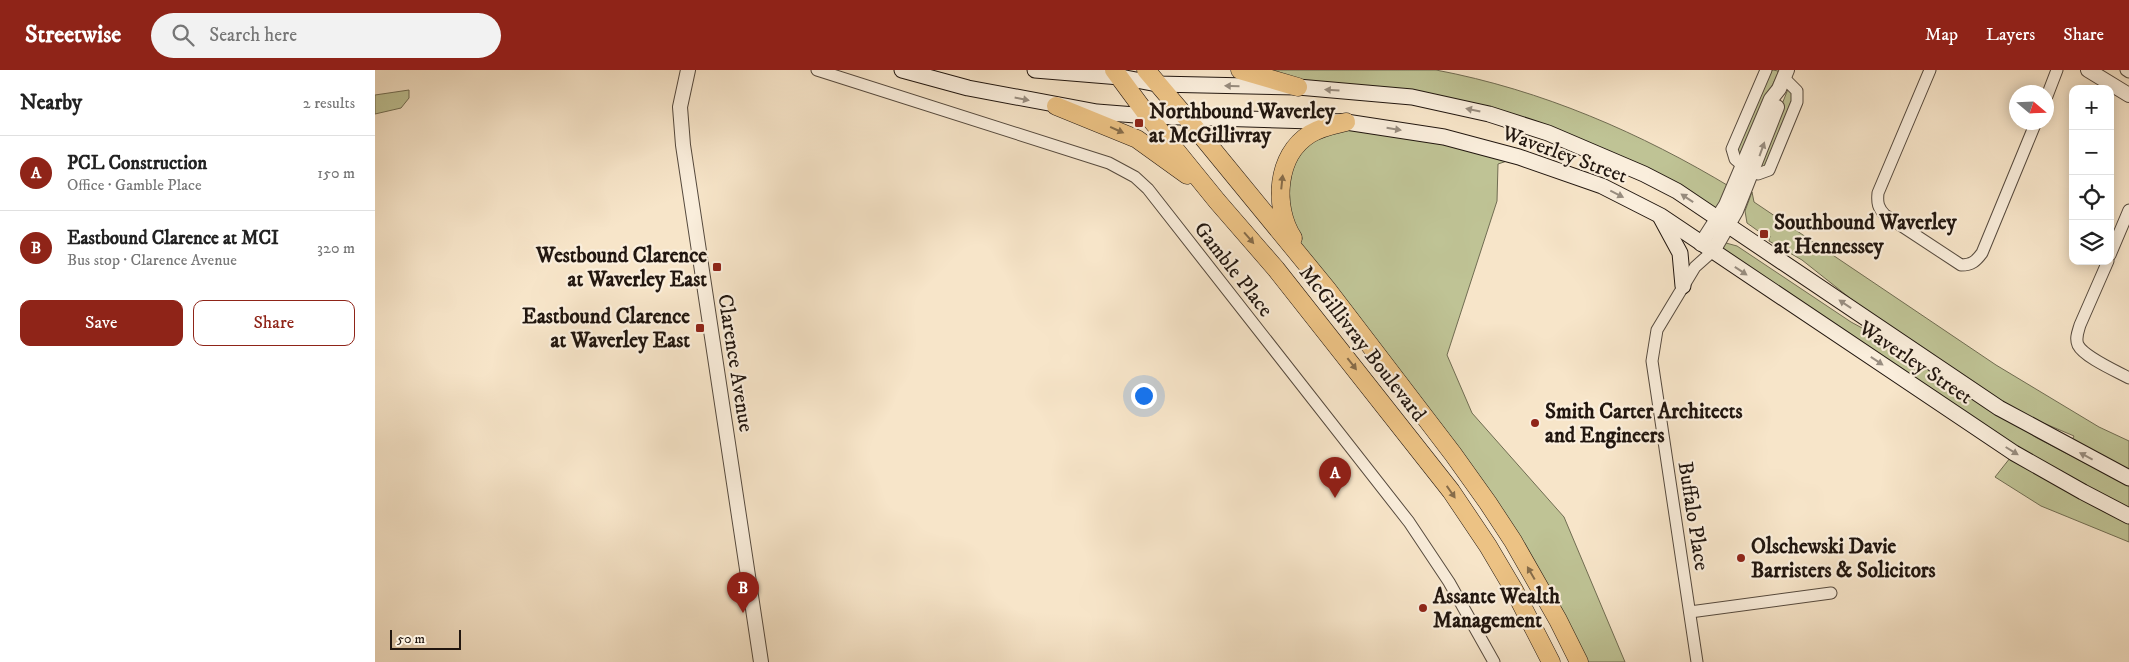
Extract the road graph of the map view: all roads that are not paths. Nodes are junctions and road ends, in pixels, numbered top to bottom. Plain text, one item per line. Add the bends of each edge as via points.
1 (688, 70) edge
2 (817, 70) edge
3 (903, 70) edge
4 (1035, 70) edge
5 (1240, 70) edge
6 (1766, 70) edge
7 (1930, 70) edge
8 (2057, 70) edge
9 (2088, 70) edge
10 (2126, 70) edge
11 (2129, 72) edge
12 (1117, 73) edge
13 (1151, 77) edge
14 (1783, 79) edge
15 (2051, 85) edge
16 (1298, 87) junction
17 (2129, 95) edge
18 (1056, 106) junction
19 (1148, 116) junction
20 (1186, 116) junction
21 (1346, 122) junction
22 (2032, 130) edge
23 (1748, 168) junction
24 (1217, 201) junction
25 (2129, 210) edge
26 (1661, 216) junction
27 (1723, 222) junction
28 (2119, 236) junction
29 (2129, 242) edge
30 (1707, 247) junction
31 (2114, 247) edge
32 (2106, 265) edge
33 (1683, 286) junction
34 (1327, 288) junction
35 (2129, 378) edge
36 (2129, 478) edge
37 (2129, 516) edge
38 (1831, 593) dead end
39 (1690, 612) junction
40 (761, 662) edge
41 (1494, 662) edge
42 (1551, 662) edge
43 (1579, 662) edge
44 (1697, 662) edge

1 - 40 street, Clarence Avenue via 680,107 683,145
2 - 41 street, Gamble Place via 1109,163 1135,177 1148,189 1394,501 1449,582
3 -> 18 main road, Waverley Street via 968,88
4 - 12 main road, Waverley Street
5 - 16 main road
6 - 23 street via 1732,149 1735,159
7 - 22 street via 1877,201 1885,216 1961,265 1969,265 1982,253
8 - 15 street
9 - 17 street
10 - 11 street
12 - 13 main road, Waverley Street
12 - 19 main road, McGillivray Boulevard
16 -> 13 main road, Waverley Street
13 - 20 main road, McGillivray Boulevard
14 - 23 street via 1771,99
14 - 23 street via 1797,91 1797,102 1769,170 1759,174
27 -> 16 main road, Waverley Street via 1644,174 1548,133 1489,114 1412,98
18 - 19 main road, Waverley Street
18 -> 24 main road via 1137,139 1171,162
19 - 20 main road, Waverley Street
19 - 24 main road, McGillivray Boulevard
20 - 21 main road, Waverley Street
20 - 34 main road, McGillivray Boulevard
21 -> 26 main road, Waverley Street via 1444,137 1519,157 1602,186
34 -> 21 main road via 1290,233 1281,198 1281,179 1285,164 1303,140 1321,128
23 - 27 street via 1736,211
24 -> 42 main road, McGillivray Boulevard via 1276,269 1451,492 1514,590
25 - 28 street
26 - 30 main road, Waverley Street
26 - 33 main road via 1680,253
27 - 30 street
36 -> 27 main road, Waverley Street via 1999,408
28 - 29 street
28 - 31 street
30 - 33 street, Buffalo Place
30 -> 37 main road, Waverley Street via 2014,453
32 - 35 street via 2080,326 2077,343 2091,357
33 - 39 street, Buffalo Place via 1657,330 1652,361
43 -> 34 main road, McGillivray Boulevard via 1489,503
38 - 39 street
39 - 44 street, Buffalo Place

